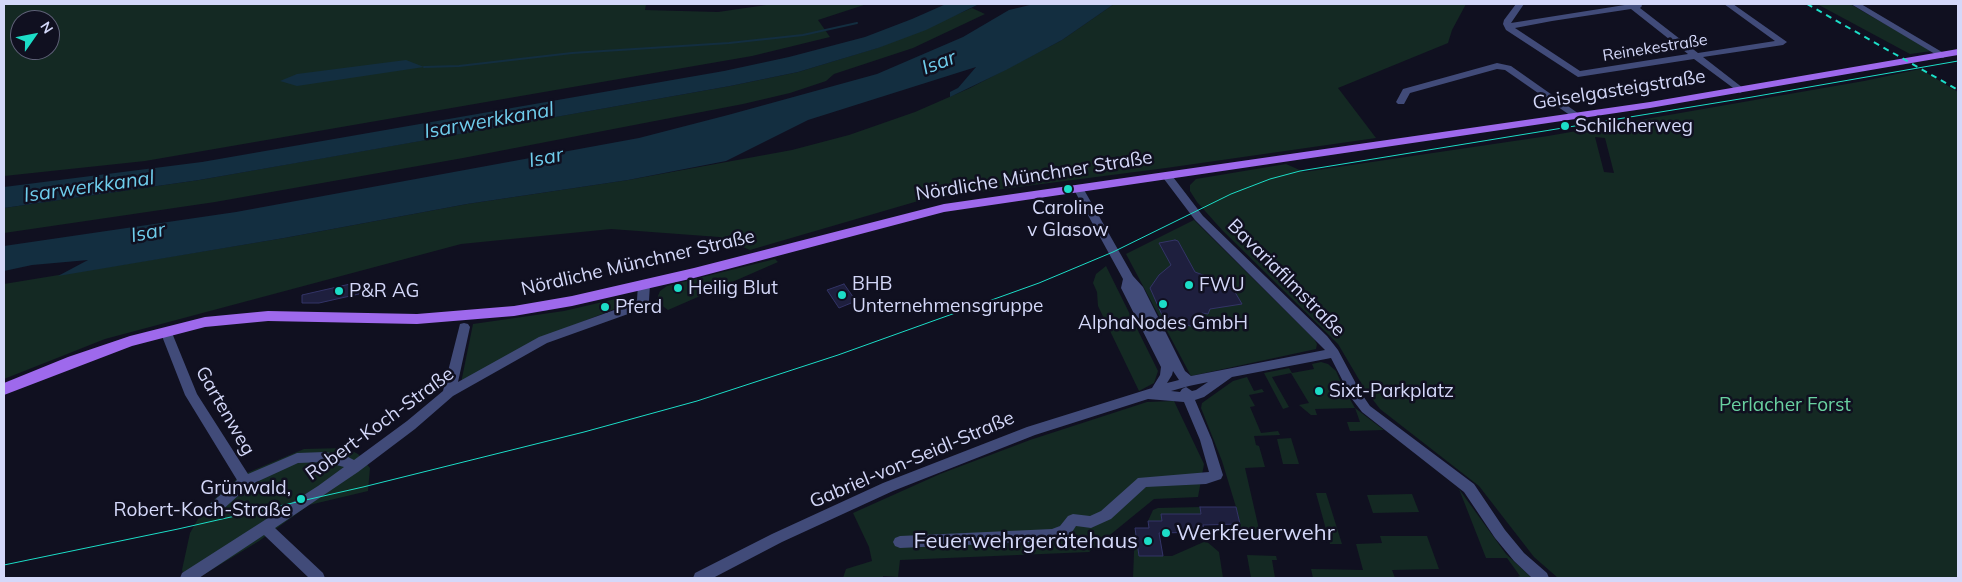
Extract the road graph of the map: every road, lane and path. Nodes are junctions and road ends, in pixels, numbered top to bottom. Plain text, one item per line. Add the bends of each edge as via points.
1 (1520, 4) edge
2 (1728, 4) edge
3 (1855, 4) edge
4 (1636, 5) edge
5 (1509, 28) junction
6 (1958, 52) edge
7 (1943, 55) junction
8 (1696, 56) junction
9 (1740, 90) junction
10 (1401, 102) dead end
11 (1577, 116) junction
12 (1284, 158) joint
13 (1166, 175) junction
14 (1073, 189) junction
15 (1129, 279) junction
16 (644, 284) junction
17 (464, 327) dead end
18 (166, 331) junction
19 (1334, 353) junction
20 (1229, 374) junction
21 (4, 389) edge
22 (1188, 390) junction
23 (1151, 392) junction
24 (449, 393) junction
25 (353, 468) junction
26 (245, 480) junction
27 (215, 508) dead end
28 (266, 528) junction
29 (900, 542) dead end
30 (187, 578) edge
31 (318, 578) edge
32 (700, 578) edge
33 (1542, 578) edge

1 - 5 street via 1508,20
2 - 8 street, Reinekestraße via 1783,42
3 - 7 street
4 - 5 street
4 - 8 street
5 - 8 street, Reinekestraße via 1578,74
6 - 7 main road, Geiselgasteigstraße
7 - 9 main road, Geiselgasteigstraße
8 - 9 street
9 - 11 main road, Geiselgasteigstraße
10 - 11 street via 1406,91 1497,66 1508,68
11 - 12 main road, Geiselgasteigstraße
12 - 13 main road, Nördliche Münchner Straße
13 - 14 main road, Nördliche Münchner Straße
13 - 19 street, Bavariafilmstraße via 1199,218
14 - 15 street
14 - 16 main road, Nördliche Münchner Straße via 921,213
15 - 22 street
15 - 23 street via 1127,288 1167,367 1166,375
16 - 18 main road, Nördliche Münchner Straße via 572,301 466,316 417,319 268,316 222,319
16 - 24 street, Robert-Koch-Straße via 643,301 638,306 544,340
17 - 24 street
18 - 21 main road, Nördliche Münchner Straße via 87,356
18 - 26 street, Gartenweg via 199,410
19 - 20 street, Gabriel-von-Seidl-Straße
19 - 33 street, Bavariafilmstraße via 1366,410 1469,488 1500,534
20 - 22 street, Gabriel-von-Seidl-Straße via 1211,378
20 - 22 street, Gabriel-von-Seidl-Straße via 1200,394
22 - 23 street, Gabriel-von-Seidl-Straße
22 - 23 street, Gabriel-von-Seidl-Straße via 1171,386
22 - 29 street via 1216,475 1206,479 1143,482 1106,515 1090,522 1073,520 1064,531 1052,535
23 - 32 street, Gabriel-von-Seidl-Straße via 943,464 777,538
24 - 25 street, Robert-Koch-Straße
25 - 26 street, Gartenweg via 346,461 325,457 297,458
25 - 28 street, Robert-Koch-Straße
26 - 27 street, Gartenweg
28 - 30 street, Robert-Koch-Straße
28 - 31 street

